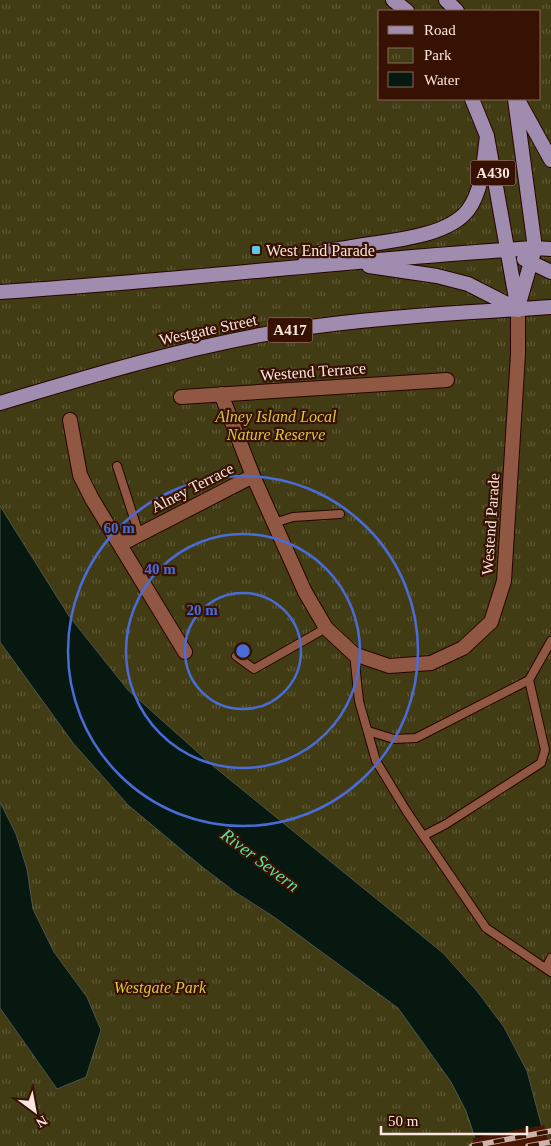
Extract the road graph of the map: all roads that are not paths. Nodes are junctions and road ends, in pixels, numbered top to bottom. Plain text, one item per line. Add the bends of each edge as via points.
1 (393, 0) edge
2 (446, 0) edge
3 (406, 10) edge
4 (456, 10) edge
5 (472, 100) edge
6 (516, 100) edge
7 (517, 100) edge
8 (487, 136) junction
9 (551, 160) edge
10 (535, 248) junction
11 (551, 249) edge
12 (506, 250) junction
13 (339, 262) junction
14 (531, 263) junction
15 (301, 265) junction
16 (551, 272) edge
17 (0, 292) edge
18 (551, 307) edge
19 (518, 310) junction
20 (447, 380) dead end
21 (221, 394) junction
22 (181, 397) dead end
23 (0, 403) edge
24 (70, 420) dead end
25 (117, 466) dead end
26 (253, 476) junction
27 (340, 514) dead end
28 (274, 523) junction
29 (139, 534) junction
30 (121, 544) junction
31 (326, 628) junction
32 (551, 641) edge
33 (186, 652) dead end
34 (354, 654) junction
35 (236, 656) dead end
36 (528, 680) junction
37 (368, 731) junction
38 (423, 836) junction
39 (551, 958) edge
40 (548, 970) edge

1 - 3 main road
2 - 4 main road
5 - 8 main road, A430
6 - 10 main road, A430
7 - 9 main road, A430
8 - 12 main road, A430
8 - 15 main road via 477,191 468,209 458,218 421,236 321,252
10 - 11 main road
10 - 12 main road
10 - 14 main road, A430
12 - 13 main road
12 - 14 main road
12 - 19 main road
13 - 15 main road
13 - 19 main road via 404,270 468,284
14 - 16 main road
14 - 19 main road, A430
15 - 17 main road via 160,281
18 - 19 main road, A417
19 - 23 main road, Westgate Street / A417 via 403,317 281,332 166,356
19 - 34 street, Westend Parade via 504,581 491,622 463,648 431,663 389,666
20 - 21 street, Westend Terrace
21 - 22 street, Westend Terrace
21 - 26 street, Westend Parade
24 - 30 street via 80,475
25 - 29 lane
26 - 28 street, Westend Parade
26 - 29 street, Alney Terrace
27 - 28 lane via 293,517
28 - 31 street, Westend Parade
29 - 30 street, Alney Terrace
30 - 33 street
31 - 34 street, Westend Parade
31 - 35 lane via 254,669
32 - 36 lane
34 - 37 lane via 359,701
36 - 37 lane via 416,738 394,739
36 - 38 lane via 545,750 541,763
37 - 38 lane via 376,761
38 - 40 lane via 486,928
39 - 40 lane

